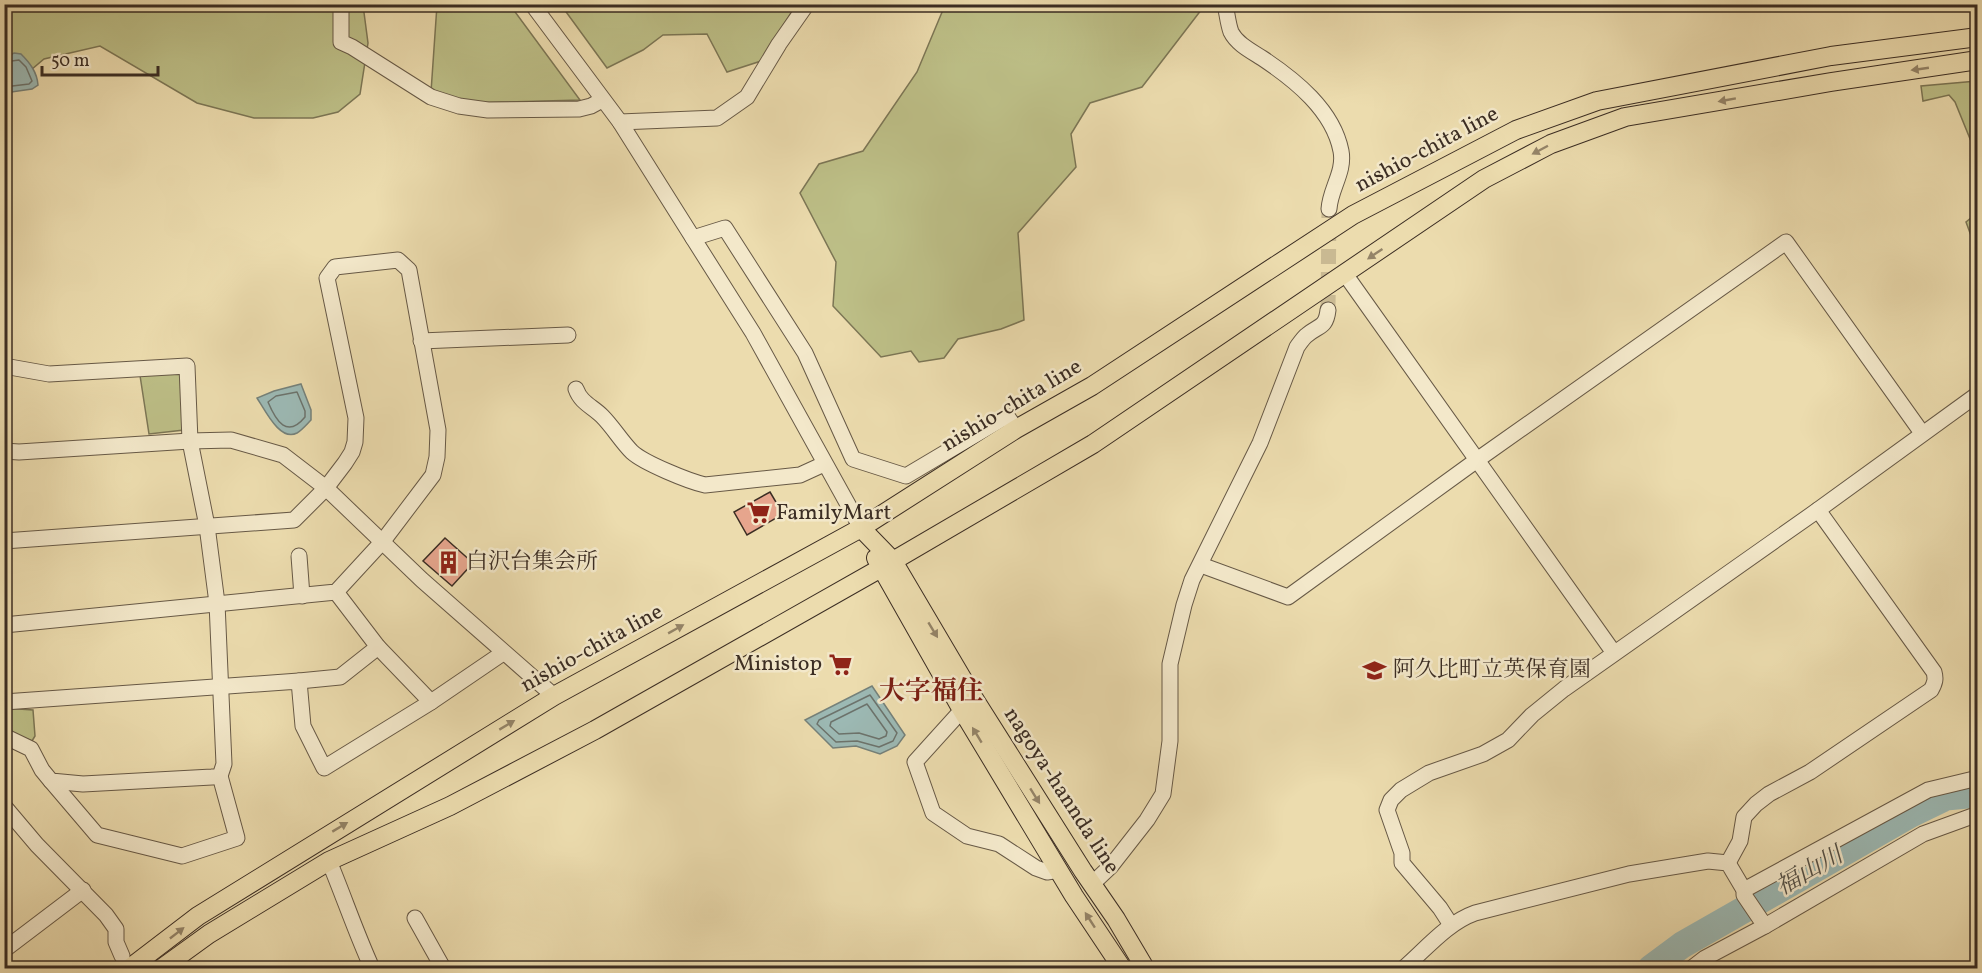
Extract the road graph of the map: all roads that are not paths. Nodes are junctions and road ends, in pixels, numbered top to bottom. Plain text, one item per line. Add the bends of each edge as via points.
1 (341, 4) edge
2 (532, 4) edge
3 (807, 4) edge
4 (1226, 4) edge
5 (1977, 37) edge
6 (1977, 60) edge
7 (602, 100) junction
8 (621, 122) junction
9 (1329, 209) tunnel mouth
10 (693, 238) junction
11 (1345, 274) junction
12 (1328, 310) tunnel mouth
13 (568, 335) dead end
14 (421, 341) junction
15 (4, 366) edge
16 (576, 389) dead end
17 (1977, 394) edge
18 (1016, 429) junction
19 (1922, 433) junction
20 (190, 441) junction
21 (4, 451) edge
22 (1477, 460) junction
23 (824, 464) junction
24 (326, 488) junction
25 (1818, 510) junction
26 (207, 526) junction
27 (861, 528) junction
28 (4, 541) edge
29 (383, 542) junction
30 (299, 556) dead end
31 (887, 565) junction
32 (1201, 565) junction
33 (336, 592) junction
34 (302, 596) junction
35 (217, 603) junction
36 (4, 625) edge
37 (378, 647) junction
38 (503, 652) junction
39 (1614, 653) junction
40 (299, 681) junction
41 (219, 687) junction
42 (554, 696) junction
43 (4, 702) edge
44 (431, 702) junction
45 (962, 710) junction
46 (4, 736) edge
47 (220, 776) junction
48 (1977, 778) edge
49 (51, 781) junction
50 (4, 806) edge
51 (1977, 814) edge
52 (329, 861) junction
53 (1728, 863) junction
54 (1059, 870) junction
55 (1092, 884) junction
56 (84, 890) junction
57 (1744, 892) junction
58 (415, 918) dead end
59 (1761, 921) junction
60 (1451, 925) junction
61 (4, 950) edge
62 (126, 962) edge
63 (162, 969) edge
64 (372, 969) edge
65 (443, 969) edge
66 (1122, 969) edge
67 (1144, 969) edge
68 (1404, 969) edge
69 (1692, 969) edge

1 - 7 street via 341,42 431,97 488,110 579,109
2 - 7 street
3 - 8 street via 747,98 717,118
4 - 9 street via 1231,31 1238,42 1307,93 1337,137 1342,164
5 - 18 main road, nishio-chita line via 1831,56 1597,100 1516,130 1353,215 1092,386
6 -> 11 main road via 1625,117 1551,144 1484,179
7 - 8 street
8 - 10 street
10 - 18 street via 725,228 805,353 853,459 906,476 1007,416
10 - 23 street via 753,333
11 - 22 street
11 - 31 main road via 1093,444
12 - 32 street via 1323,325 1297,347 1260,443
13 - 14 street
14 - 24 street via 408,270 398,260 336,267 327,278 357,429 352,452
14 - 29 street via 438,430 434,475
15 - 20 street via 50,374 187,366
16 - 23 street via 582,401 612,426 632,452 693,483 800,475
17 - 19 street
18 - 27 main road, nishio-chita line
19 - 22 street via 1786,242
19 - 25 street
20 - 21 street
20 - 24 street via 231,441 283,455
20 - 26 street
22 - 32 street via 1288,597
22 - 39 street
23 - 27 street
24 - 26 street via 294,520
24 - 29 street
25 - 39 street
25 - 53 street via 1934,672 1935,684 1819,766 1755,804 1744,817 1740,841
26 - 28 street
26 - 35 street
27 - 31 main road, nagoya-hannda line
42 -> 27 main road, nishio-chita line
29 - 33 street
29 - 38 street
30 - 34 street
31 - 45 main road, nagoya-hannda line
31 - 52 main road via 595,730 450,806
31 -> 55 main road, nagoya-hannda line
32 - 55 street via 1184,604 1170,664 1170,741 1163,794 1111,866
33 - 34 street
33 - 37 street
34 - 35 street
35 - 36 street
35 - 41 street
37 - 40 street via 340,677
37 - 44 street
38 - 42 street
38 - 44 street
39 - 60 street via 1564,688 1508,740 1483,754 1429,773 1391,800 1387,810 1402,863
40 - 41 street
40 - 44 street via 303,726 324,768
41 - 43 street
41 - 47 street via 224,764
62 -> 42 main road, nishio-chita line
54 -> 45 main road, nagoya-hannda line
45 - 54 street via 915,762 933,813 966,836 999,844 1036,868 1047,872
46 - 49 street via 31,749
47 - 49 street via 83,784
47 - 49 street via 237,838 182,856 97,835
48 - 57 street via 1928,790
50 - 56 street
51 - 59 street via 1923,834
52 - 63 main road via 209,934
52 - 64 street
53 - 57 street
53 - 60 street via 1708,861 1629,874 1475,913
66 -> 54 main road, nagoya-hannda line
55 - 67 main road, nagoya-hannda line
56 - 61 street
56 - 62 street via 116,929 116,942
57 - 59 street
58 - 65 street
59 - 69 street
60 - 68 street

